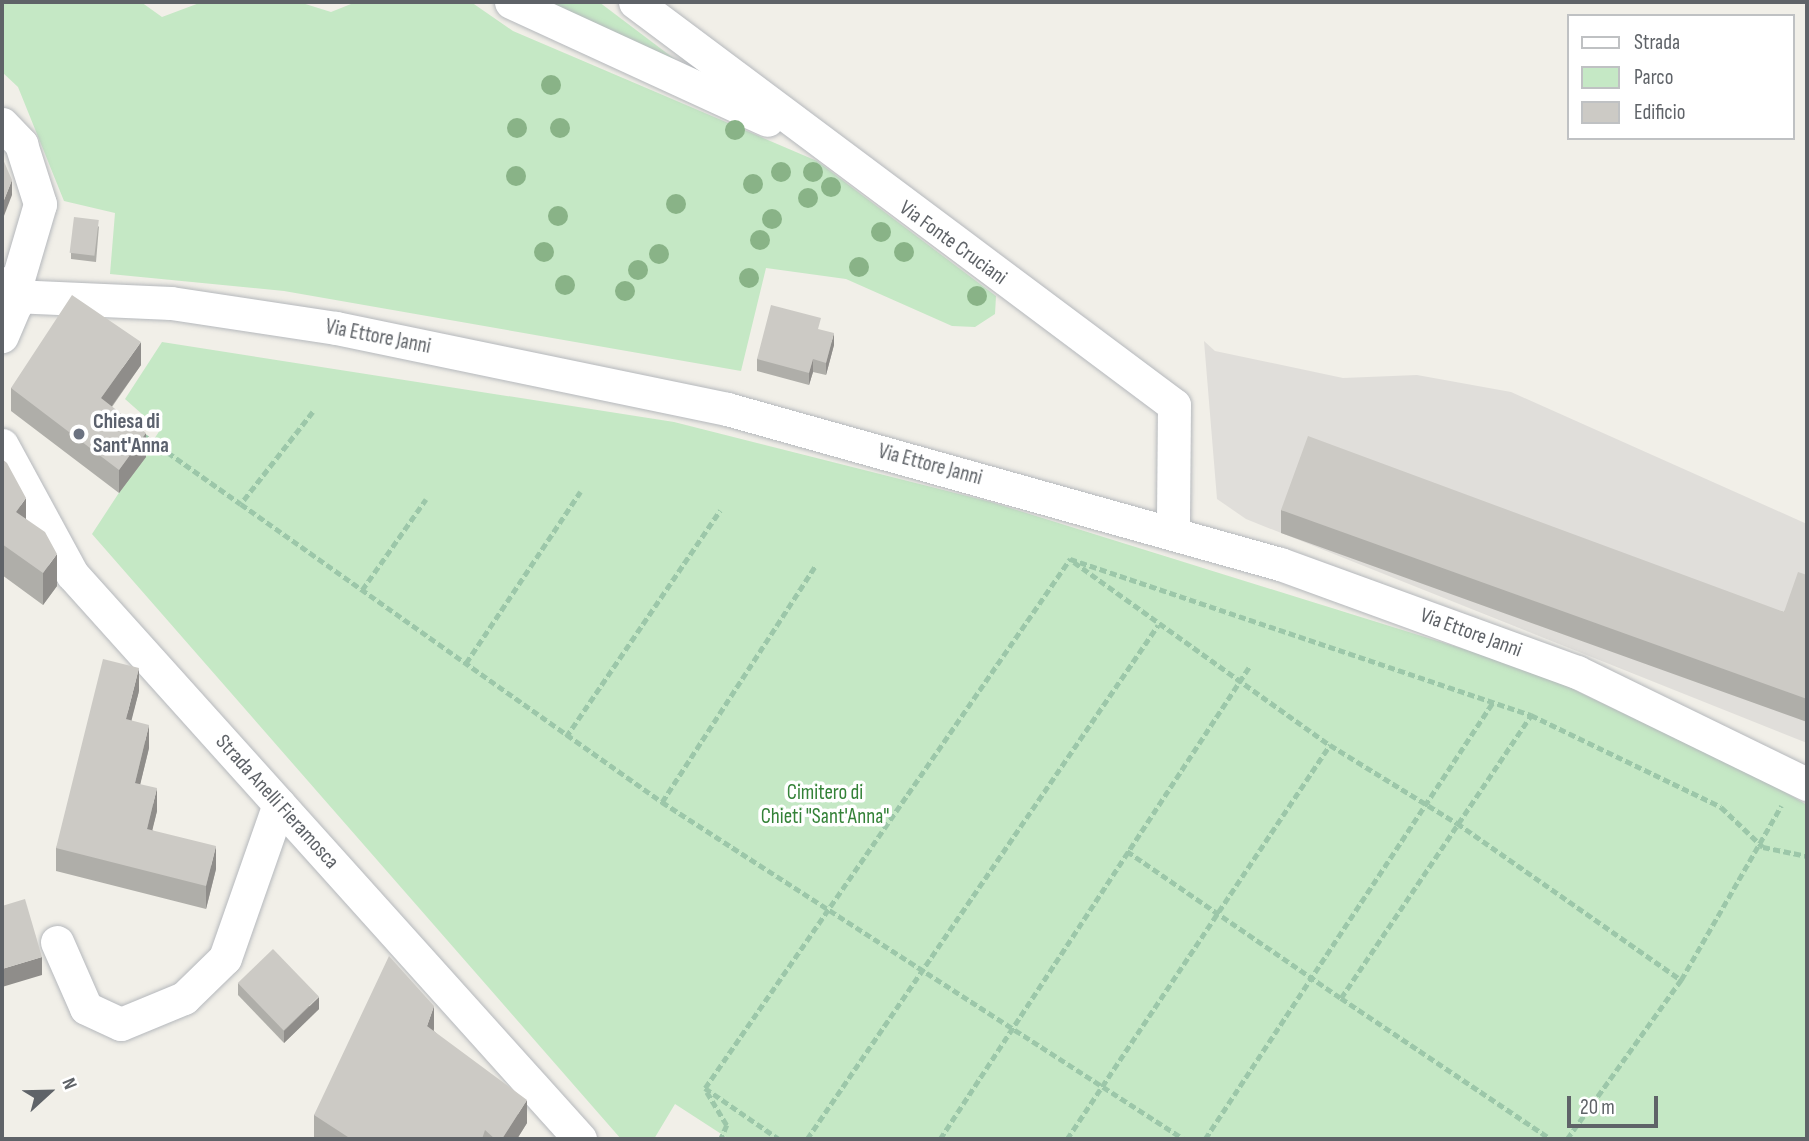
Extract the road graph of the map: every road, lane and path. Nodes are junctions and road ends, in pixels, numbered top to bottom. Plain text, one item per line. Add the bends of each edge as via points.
1 (510, 2) edge
2 (635, 2) edge
3 (2, 124) edge
4 (814, 141) junction
5 (7, 289) edge
6 (2, 335) edge
7 (313, 412) dead end
8 (130, 426) edge
9 (2, 446) edge
10 (580, 492) dead end
11 (426, 499) dead end
12 (241, 504) junction
13 (720, 510) dead end
14 (1173, 531) junction
15 (1070, 559) junction
16 (815, 566) dead end
17 (362, 590) junction
18 (1158, 625) junction
19 (466, 663) junction
20 (1249, 667) dead end
21 (1241, 680) junction
22 (1493, 702) junction
23 (1531, 715) junction
24 (566, 737) junction
25 (1330, 745) junction
26 (1800, 781) edge
27 (662, 802) junction
28 (279, 804) junction
29 (1425, 808) junction
30 (1457, 823) junction
31 (1763, 847) junction
32 (1127, 851) junction
33 (1807, 856) edge
34 (830, 912) junction
35 (1218, 912) junction
36 (57, 942) dead end
37 (924, 969) junction
38 (1312, 978) junction
39 (1681, 980) junction
40 (1341, 998) junction
41 (1011, 1026) junction
42 (1102, 1087) junction
43 (705, 1088) junction
44 (580, 1139) edge
45 (721, 1139) edge
46 (779, 1139) edge
47 (807, 1139) edge
48 (940, 1139) edge
49 (1067, 1139) edge
50 (1184, 1139) edge
51 (1205, 1139) edge
52 (1551, 1139) edge
53 (1567, 1139) edge

1 - 4 street
2 - 4 street, Via Fonte Cruciani
3 - 5 street via 21,144 40,204
4 - 14 street, Via Fonte Cruciani via 1174,405
5 - 6 street via 14,312
5 - 14 street, Via Ettore Janni via 171,303 336,328 727,409
7 - 12 path
8 - 12 path
9 - 28 street, Strada Anelli Fieramosca via 72,574
10 - 19 path
11 - 17 path
12 - 17 path
13 - 24 path
14 - 26 street, Via Ettore Janni via 1577,672
15 - 18 path
15 - 22 path
15 - 34 path
16 - 27 path
17 - 19 path
18 - 21 path
18 - 37 path
19 - 24 path
20 - 21 path
21 - 25 path
21 - 32 path
22 - 23 path
22 - 29 path
23 - 30 path
23 - 31 path via 1721,807
24 - 27 path
25 - 29 path
25 - 35 path
26 - 31 path
27 - 34 path
28 - 36 street via 225,958 184,998 121,1024 86,1008
28 - 44 street, Strada Anelli Fieramosca
29 - 30 path
29 - 38 path
30 - 39 path
30 - 40 path
31 - 33 path
31 - 39 path
32 - 35 path
32 - 41 path
34 - 37 path
34 - 43 path
35 - 38 path
35 - 42 path
37 - 41 path
37 - 47 path
38 - 40 path
38 - 51 path
39 - 53 path
40 - 52 path
41 - 42 path
41 - 48 path
42 - 49 path
42 - 50 path
43 - 45 path via 727,1125
43 - 46 path

